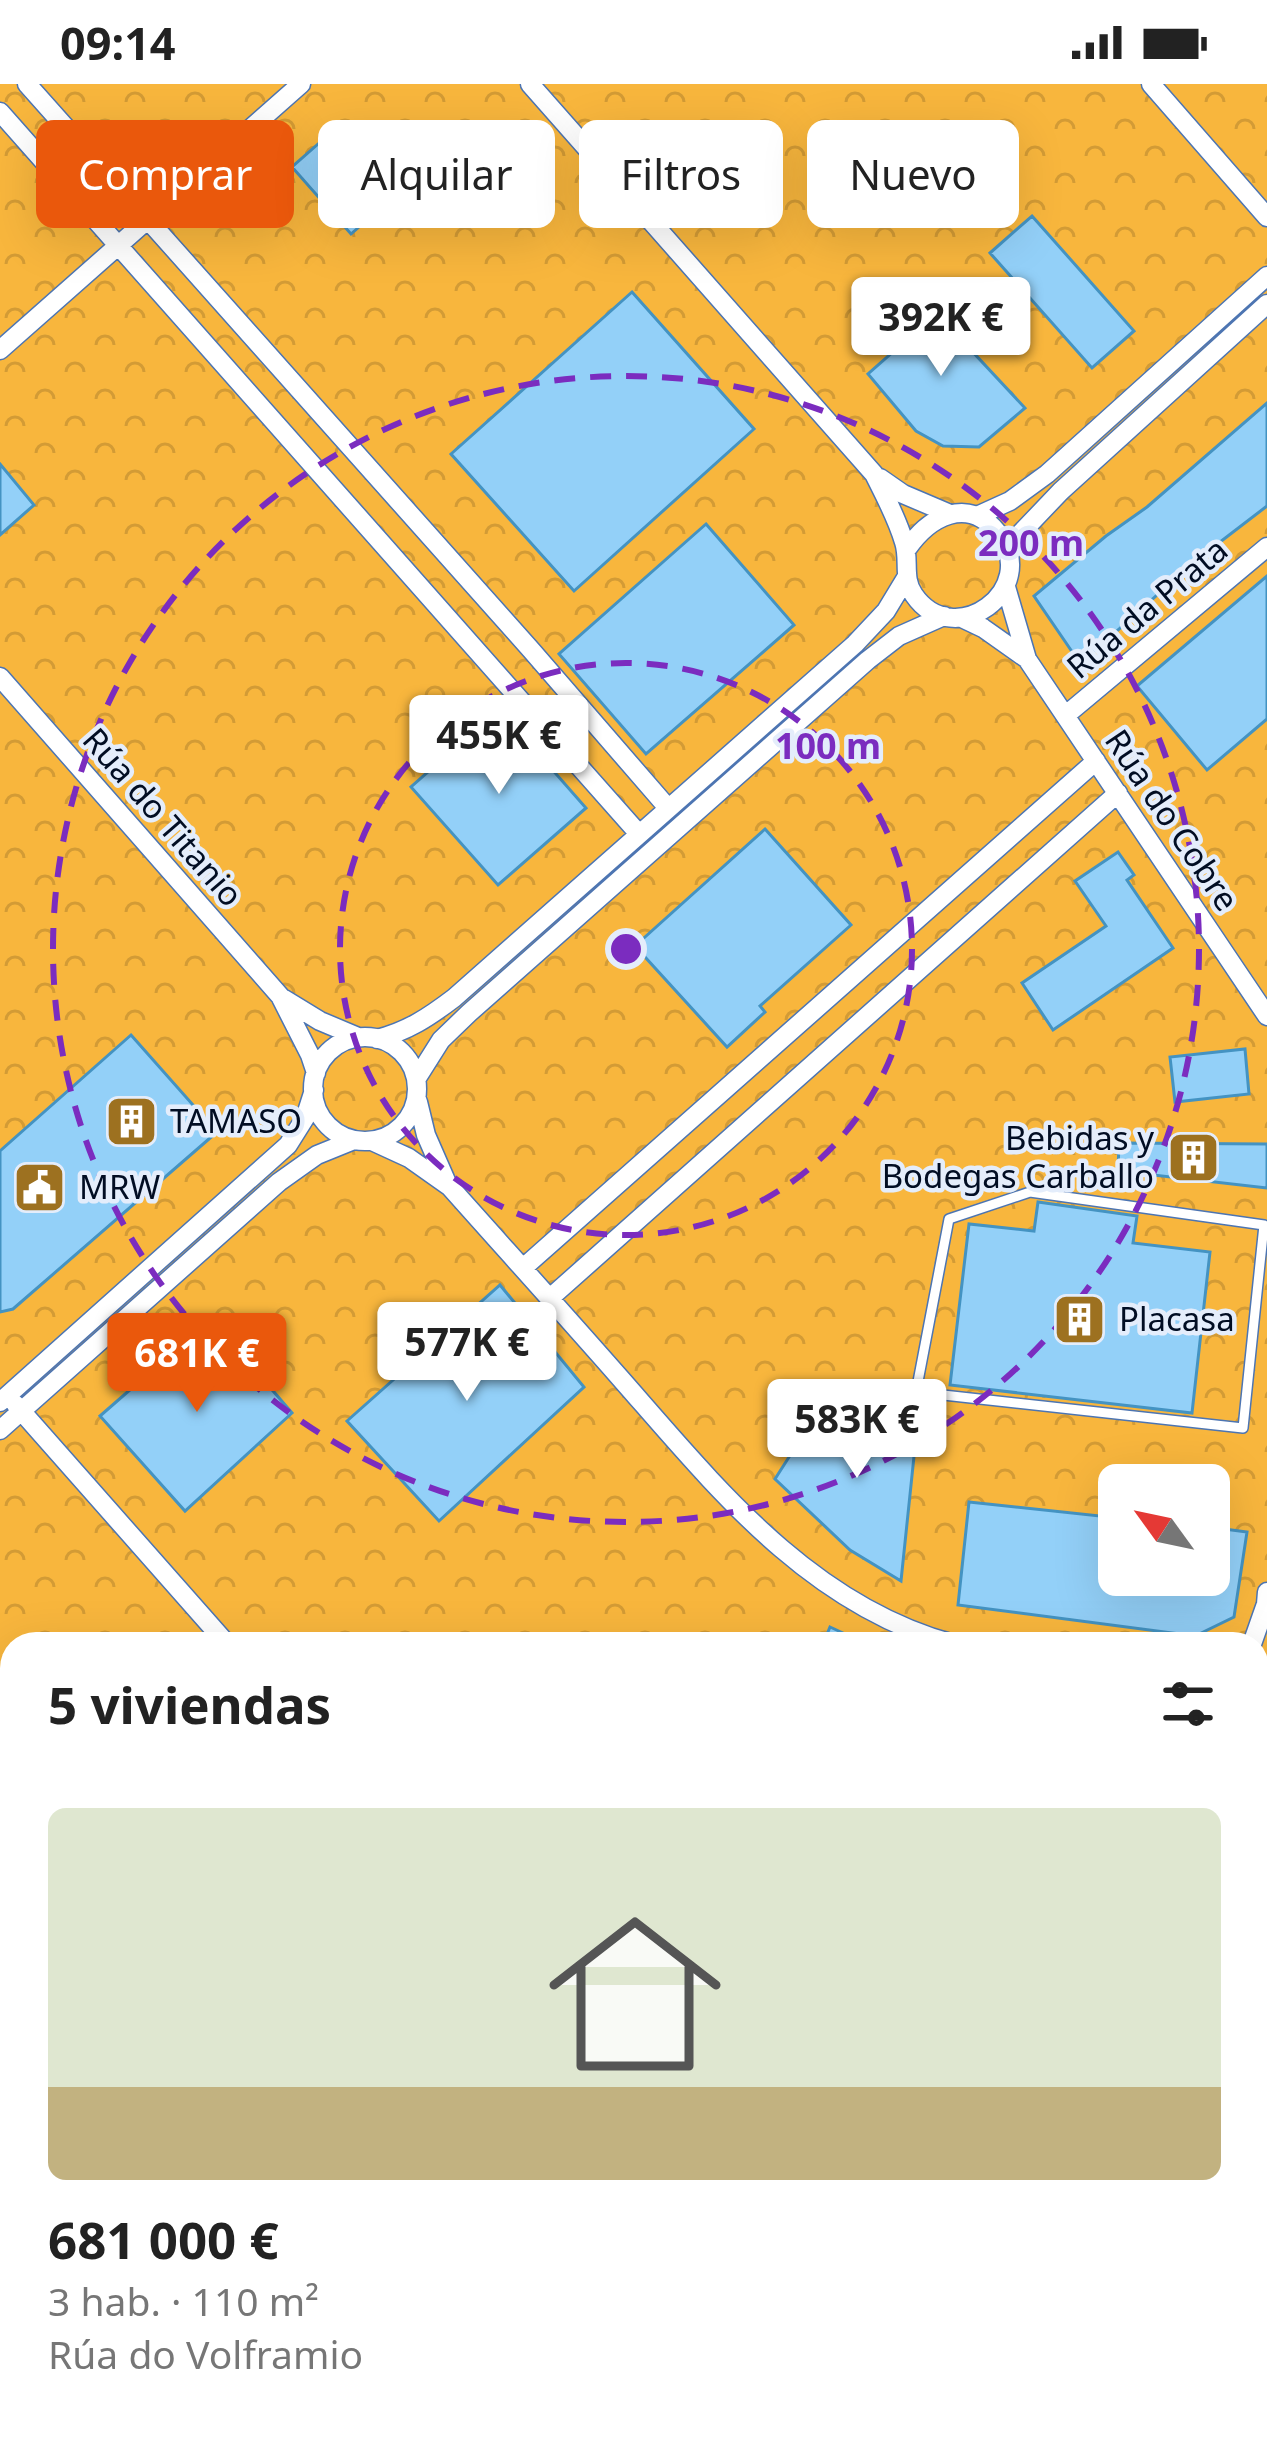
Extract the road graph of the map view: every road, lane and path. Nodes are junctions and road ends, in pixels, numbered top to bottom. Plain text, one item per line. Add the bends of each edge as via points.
1 (27, 84) edge
2 (302, 84) edge
3 (530, 84) edge
4 (1151, 84) edge
5 (0, 112) edge
6 (59, 120) edge
7 (262, 120) edge
8 (1267, 218) edge
9 (140, 228) edge
10 (154, 228) edge
11 (118, 246) junction
12 (1267, 277) edge
13 (1267, 304) edge
14 (0, 350) edge
15 (874, 474) junction
16 (950, 514) junction
17 (976, 516) junction
18 (1267, 547) edge
19 (907, 549) junction
20 (1008, 550) junction
21 (906, 578) junction
22 (1006, 587) junction
23 (952, 617) junction
24 (1027, 659) junction
25 (0, 677) edge
26 (1066, 715) junction
27 (1096, 761) junction
28 (1118, 793) junction
29 (668, 808) junction
30 (639, 834) junction
31 (280, 996) junction
32 (1267, 1016) edge
33 (368, 1038) junction
34 (315, 1081) junction
35 (417, 1088) junction
36 (363, 1140) junction
37 (449, 1187) junction
38 (523, 1268) junction
39 (1262, 1293) edge
40 (550, 1298) junction
41 (2, 1395) edge
42 (22, 1411) junction
43 (0, 1430) edge
44 (1267, 1592) edge
45 (1266, 1607) edge
46 (216, 1632) edge
47 (918, 1632) edge

1 - 6 street
2 - 7 street
3 - 15 street
4 - 8 street
5 - 11 street
9 - 11 street
10 - 29 street
11 - 14 street
11 - 30 street
12 - 17 street via 1028,489
13 - 20 street via 1061,491
15 - 16 street
15 - 19 street
16 - 17 street
16 - 19 street via 930,522
17 - 20 street
18 - 26 street, Rúa da Prata
19 - 21 street
20 - 22 street
21 - 23 street via 927,608
21 - 29 street via 855,644
22 - 23 street via 980,613
22 - 24 street
23 - 24 street
23 - 35 street via 898,636 868,660 469,1013 441,1040
24 - 26 street, Rúa do Cobre
25 - 31 street, Rúa do Titanio
26 - 27 street, Rúa do Cobre
27 - 28 street, Rúa do Cobre
27 - 38 street
28 - 32 street, Rúa do Cobre
28 - 40 street
29 - 30 street
30 - 33 street via 454,998 401,1033
31 - 33 street via 320,1022
31 - 34 street
33 - 34 street via 325,1056
33 - 35 street via 410,1062
34 - 36 street via 326,1122
34 - 41 street via 288,1144
35 - 36 street via 401,1126
35 - 37 street
36 - 37 street via 409,1158
36 - 42 street via 292,1171
37 - 38 street
38 - 40 street
39 - 39 lane via 1243,1429 916,1392 949,1219 1030,1192 1264,1225
40 - 47 street via 768,1539 870,1612
41 - 42 street
42 - 43 street
42 - 46 street
44 - 45 street

